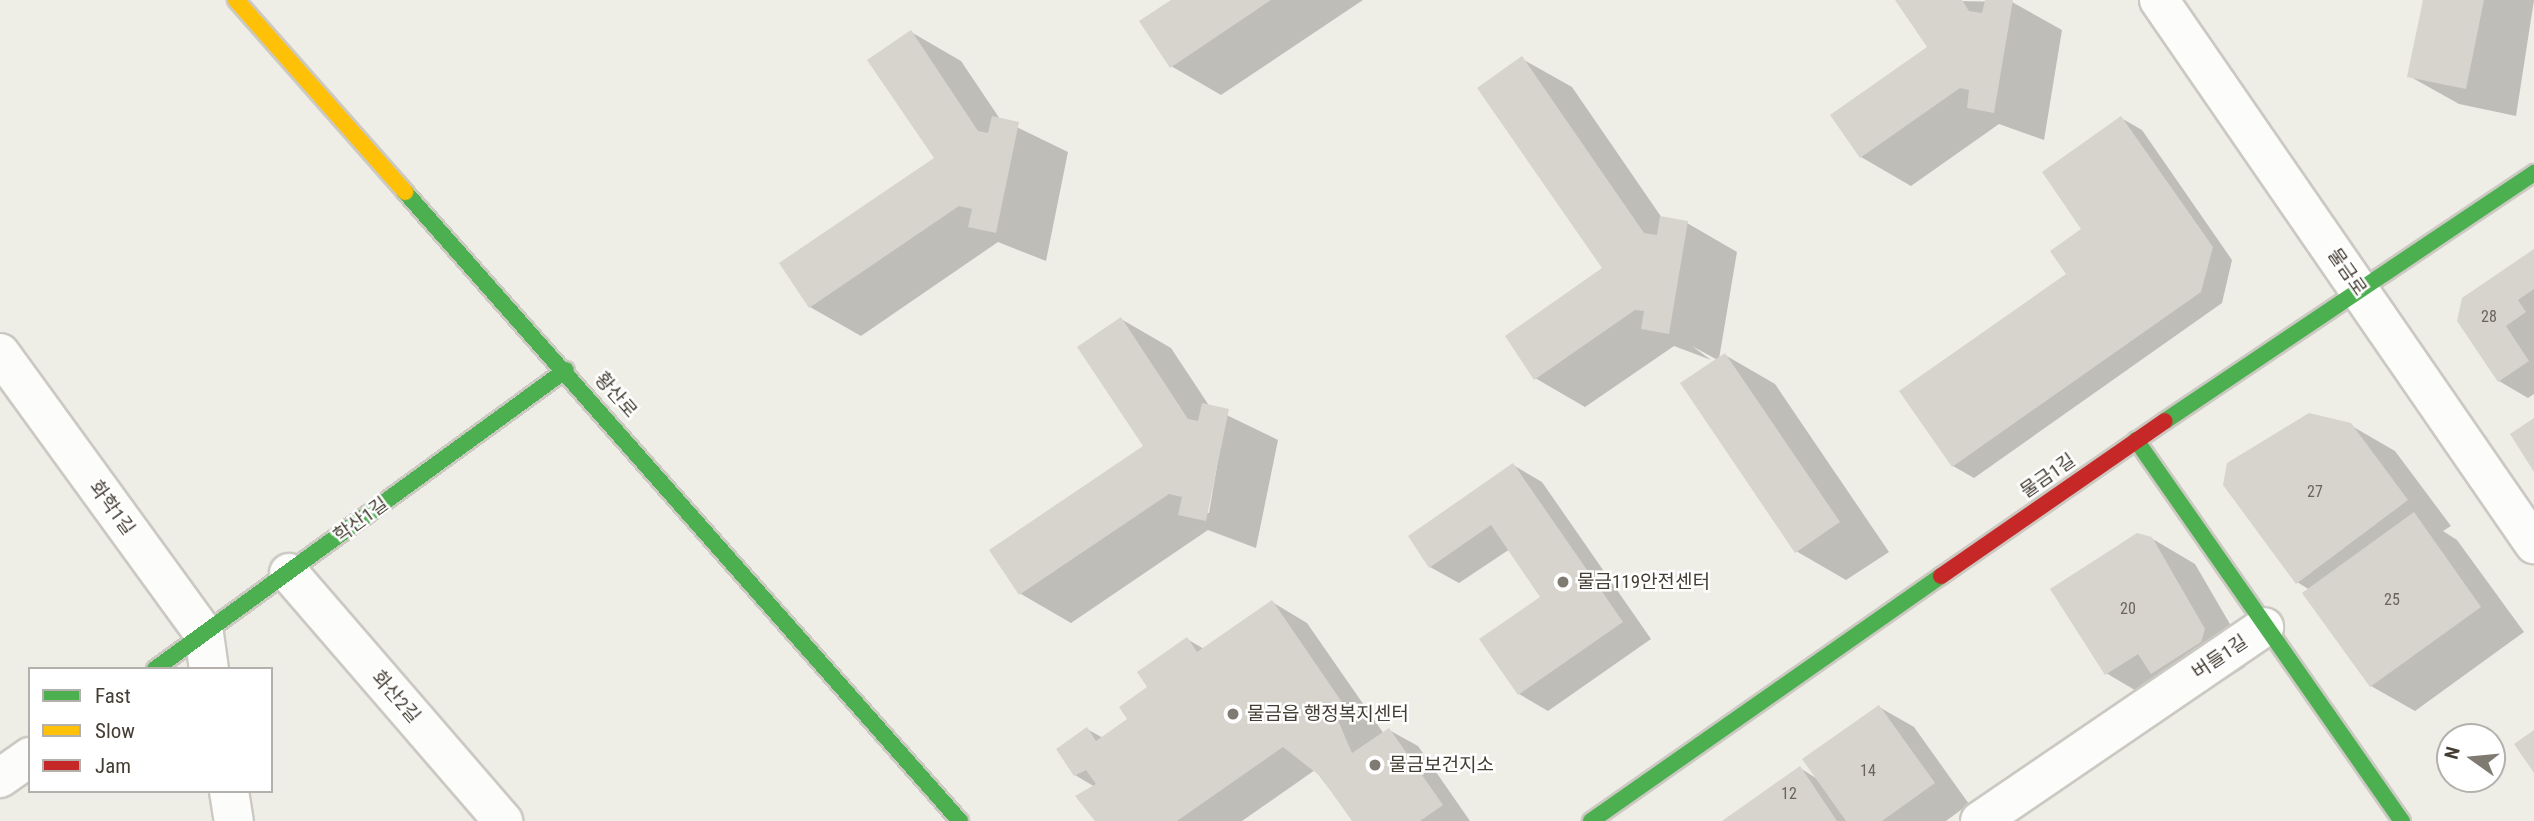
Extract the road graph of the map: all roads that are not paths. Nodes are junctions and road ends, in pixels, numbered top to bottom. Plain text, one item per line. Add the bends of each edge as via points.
1 (236, 0) edge
2 (2159, 0) edge
3 (2534, 173) edge
4 (2361, 293) junction
5 (0, 353) edge
6 (566, 370) junction
7 (2136, 440) junction
8 (2534, 544) edge
9 (289, 573) junction
10 (2264, 627) junction
11 (207, 651) edge
12 (161, 667) edge
13 (28, 758) edge
14 (0, 778) edge
15 (229, 793) edge
16 (955, 817) edge
17 (234, 821) edge
18 (503, 821) edge
19 (1591, 821) edge
20 (1980, 821) edge
21 (2402, 821) edge

1 - 6 street, 황산로
2 - 4 street, 물금로
3 - 4 street, 물금1길
4 - 7 street, 물금1길
4 - 8 street, 물금로
5 - 11 street, 화학1길
6 - 9 street, 학산1길
6 - 16 street, 황산로
7 - 10 street
7 - 19 street, 물금1길
9 - 11 street, 학산1길
9 - 18 street, 화산2길
10 - 20 street, 버들1길
10 - 21 street, 버들1길
11 - 12 street, 학산1길
13 - 14 street
15 - 17 street

